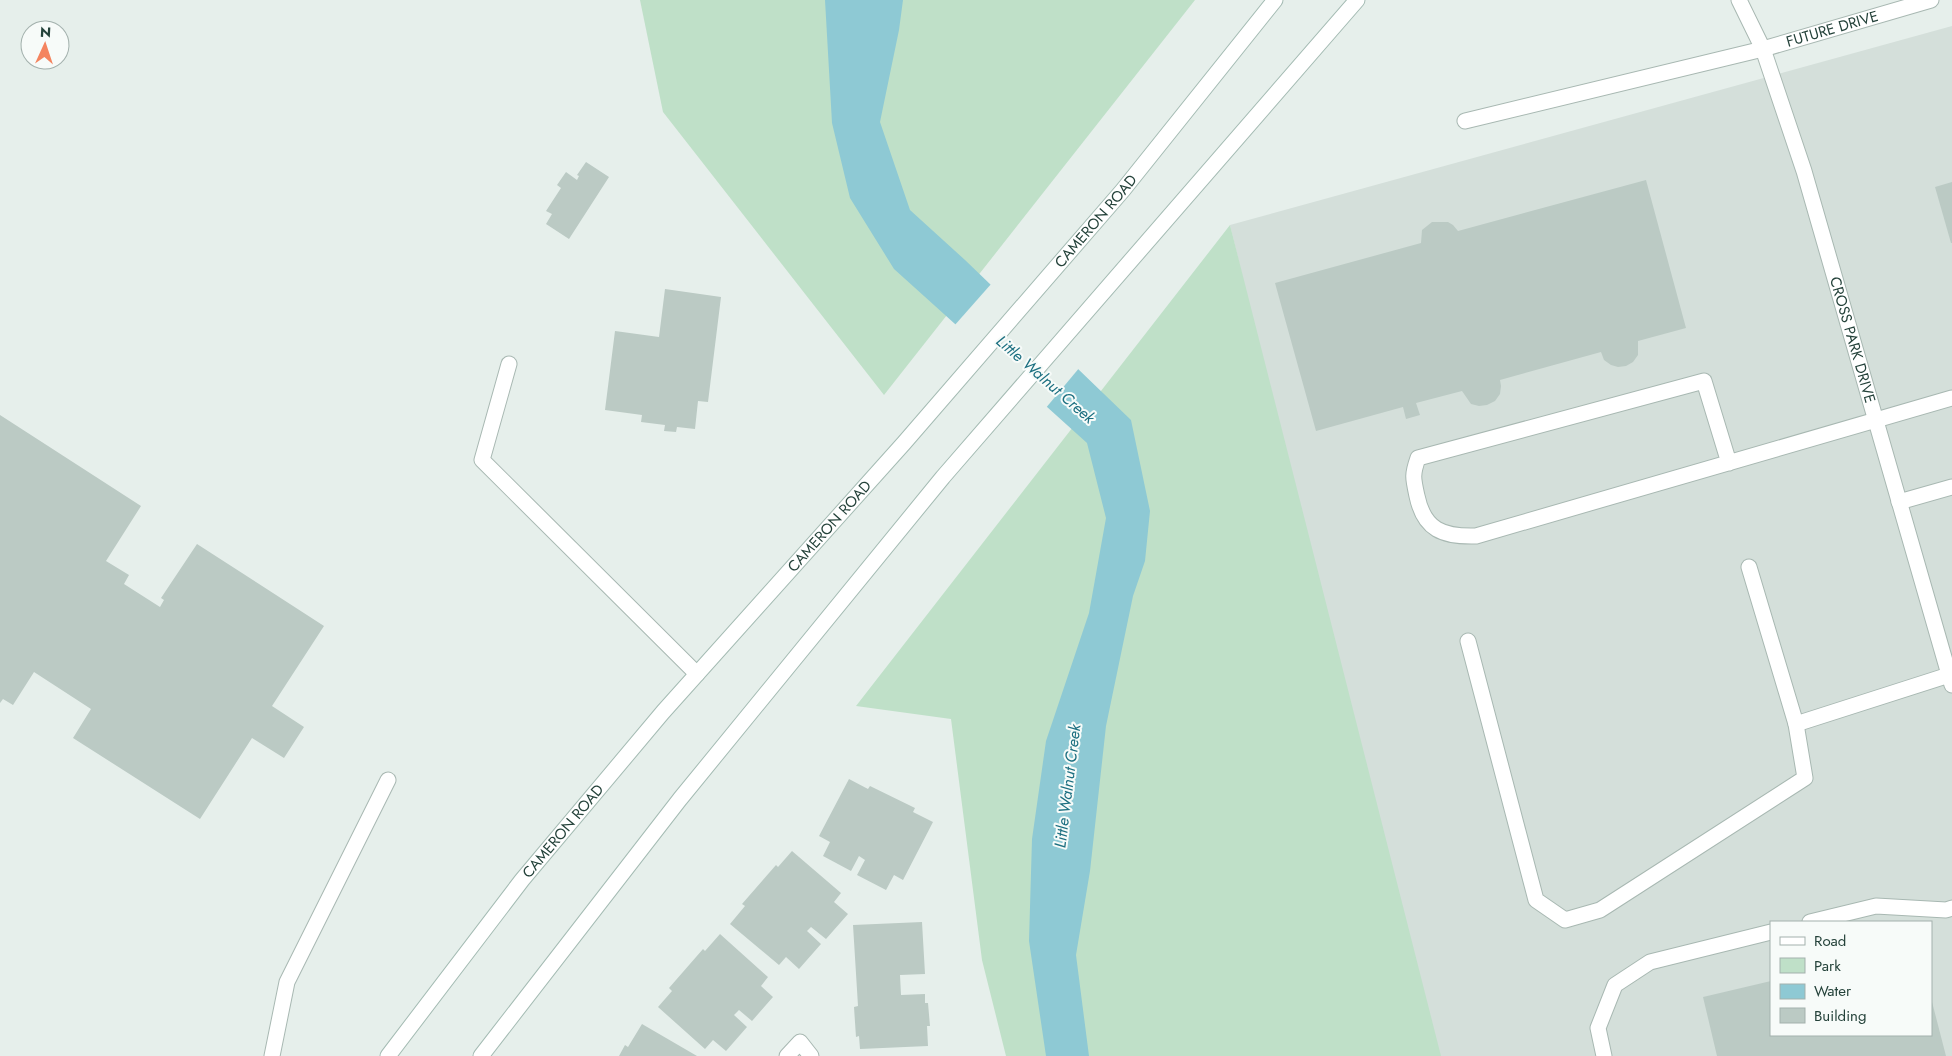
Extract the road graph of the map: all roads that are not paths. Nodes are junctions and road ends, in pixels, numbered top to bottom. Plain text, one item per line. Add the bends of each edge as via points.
1 (1275, 0) edge
2 (1357, 0) edge
3 (1739, 0) edge
4 (1931, 0) edge
5 (1762, 49) junction
6 (1465, 121) dead end
7 (509, 364) dead end
8 (1952, 398) edge
9 (1875, 420) junction
10 (1729, 462) junction
11 (1952, 487) edge
12 (1899, 502) junction
13 (1749, 566) dead end
14 (1468, 642) dead end
15 (697, 674) junction
16 (1951, 678) edge
17 (1796, 724) junction
18 (388, 780) dead end
19 (1952, 908) edge
20 (1814, 921) edge
21 (1770, 932) edge
22 (272, 1056) edge
23 (388, 1056) edge
24 (481, 1056) edge
25 (787, 1056) edge
26 (811, 1056) edge
27 (1604, 1056) edge

1 - 15 main road, CAMERON ROAD via 1123,190 904,443
2 - 24 main road via 943,477 680,799
3 - 5 main road, CROSS PARK DRIVE
4 - 5 main road, FUTURE DRIVE
5 - 6 main road, FUTURE DRIVE
5 - 9 main road, CROSS PARK DRIVE via 1804,171
7 - 15 main road via 482,460
8 - 9 main road
9 - 10 main road
9 - 12 main road, CROSS PARK DRIVE
10 - 10 main road via 1476,536 1456,537 1432,526 1420,513 1412,473 1418,458 1704,382
11 - 12 main road
12 - 16 main road, CROSS PARK DRIVE
13 - 17 main road
14 - 17 main road via 1536,900 1565,920 1600,910 1806,778
15 - 23 main road, CAMERON ROAD via 522,880
16 - 17 main road
18 - 22 main road via 287,982
19 - 20 main road via 1876,906
21 - 27 main road via 1650,962 1614,985 1598,1028
25 - 26 main road via 800,1042

